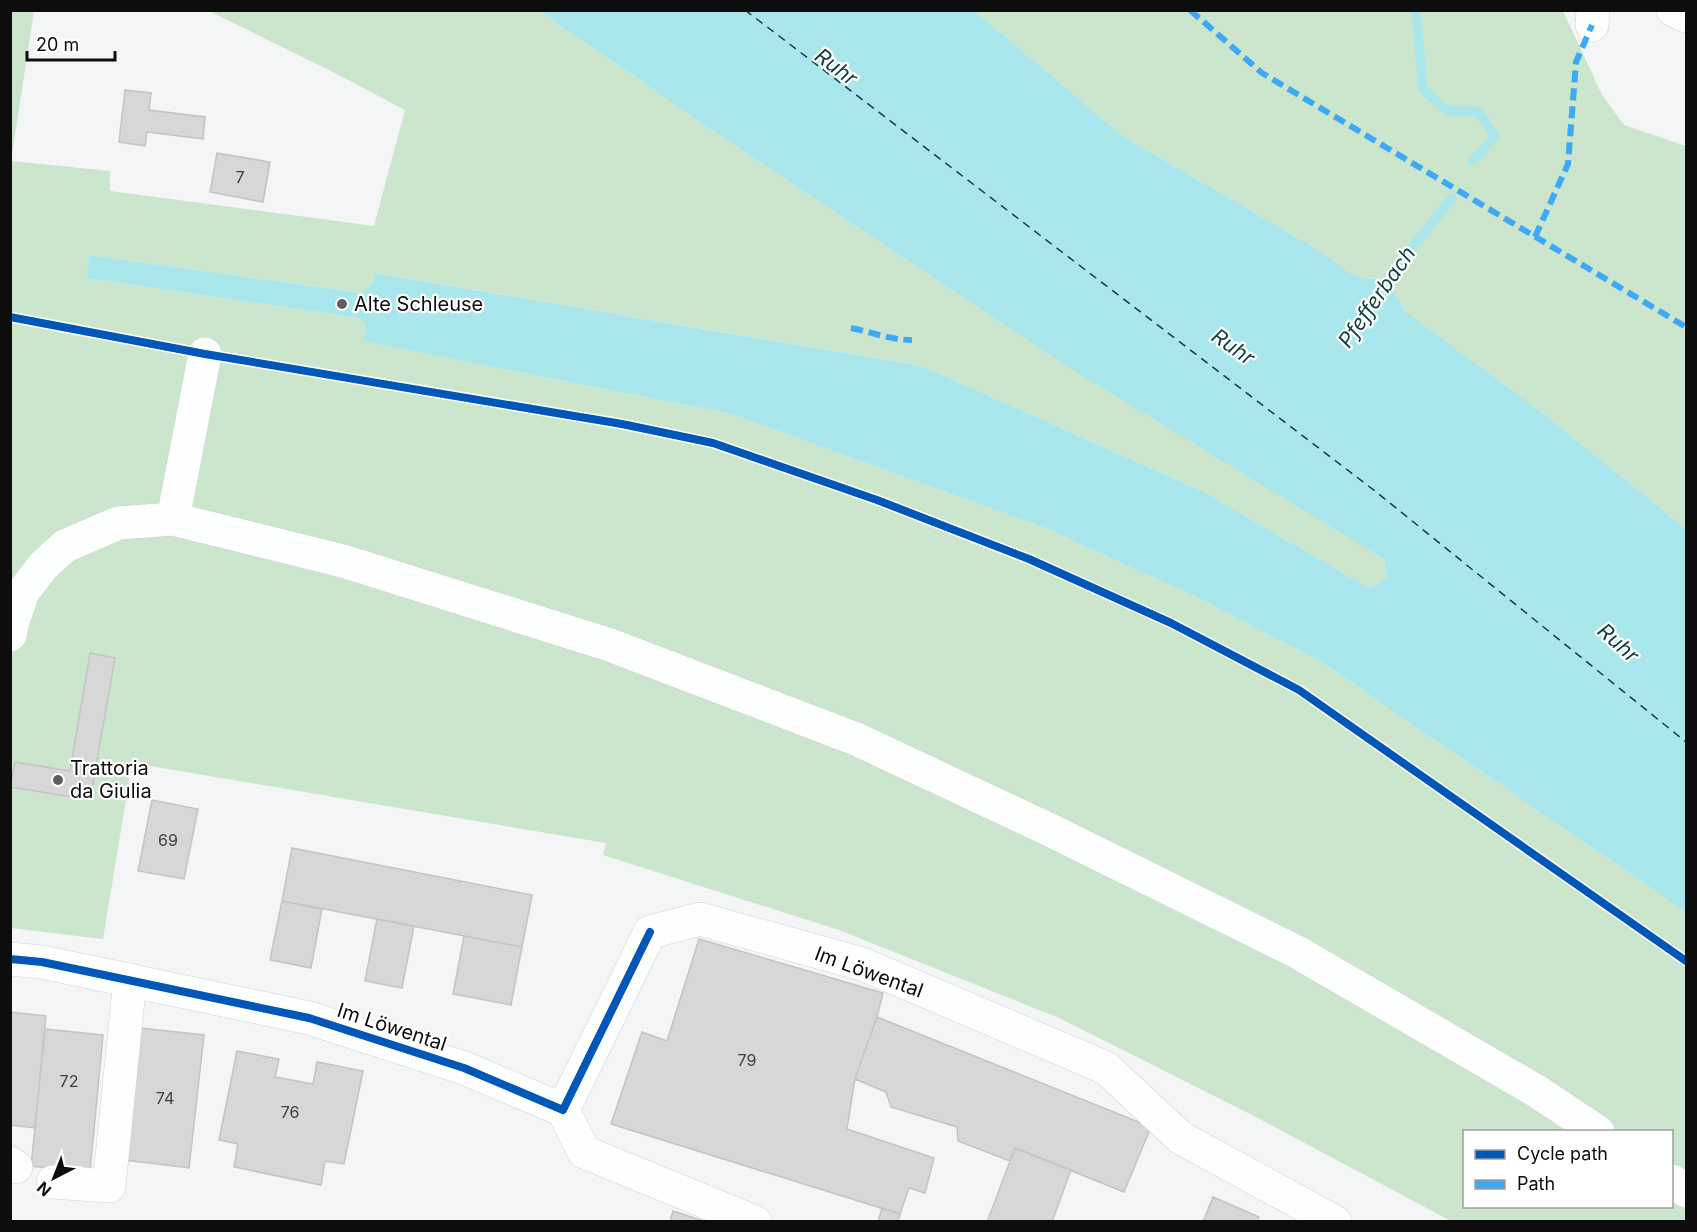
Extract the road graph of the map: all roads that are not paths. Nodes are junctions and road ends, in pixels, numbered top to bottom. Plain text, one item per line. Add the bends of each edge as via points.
1 (1673, 10) edge
2 (1686, 16) edge
3 (205, 354) dead end
4 (173, 519) junction
5 (10, 635) edge
6 (10, 959) edge
7 (130, 980) junction
8 (563, 1110) junction
9 (1596, 1130) edge
10 (53, 1182) dead end
11 (1673, 1182) edge
12 (1686, 1191) edge
13 (755, 1221) edge
14 (1335, 1221) edge

1 - 2 street
3 - 4 street
4 - 5 street via 117,523 65,546 23,592
4 - 9 street via 343,561 610,645 856,739 1297,952
6 - 7 street, Im Löwental
7 - 8 street, Im Löwental via 309,1018 464,1068
7 - 10 street via 109,1186
8 - 13 street via 584,1152
8 - 14 street, Im Löwental via 650,932 700,920 862,964 1106,1068 1181,1138
11 - 12 street

